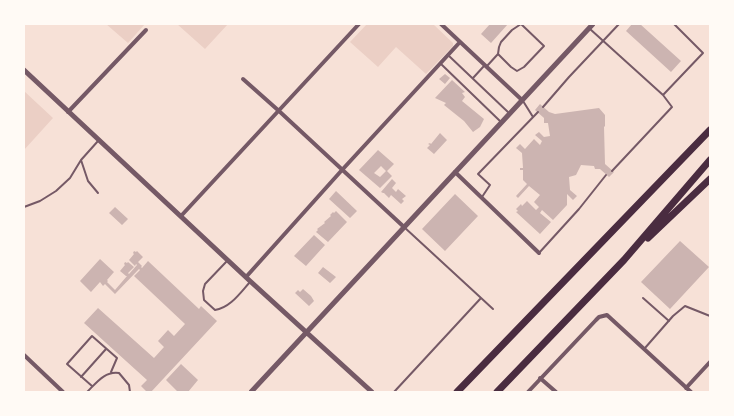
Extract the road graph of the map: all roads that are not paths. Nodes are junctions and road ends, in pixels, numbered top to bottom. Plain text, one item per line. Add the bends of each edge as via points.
1 (359, 24) edge
2 (441, 24) edge
3 (619, 24) edge
4 (674, 24) edge
5 (591, 26) edge
6 (146, 30) dead end
7 (603, 41) junction
8 (460, 42) junction
9 (498, 54) junction
10 (448, 55) junction
11 (440, 63) junction
12 (486, 66) junction
13 (24, 70) edge
14 (473, 78) junction
15 (243, 79) dead end
16 (663, 95) junction
17 (522, 100) junction
18 (543, 107) dead end
19 (279, 111) junction
20 (68, 112) junction
21 (538, 112) dead end
22 (510, 114) junction
23 (533, 117) junction
24 (502, 123) junction
25 (710, 130) edge
26 (99, 140) junction
27 (81, 160) junction
28 (710, 160) edge
29 (342, 170) junction
30 (612, 171) dead end
31 (455, 172) junction
32 (606, 175) dead end
33 (710, 179) edge
34 (98, 193) dead end
35 (481, 198) junction
36 (24, 207) edge
37 (181, 216) junction
38 (404, 227) junction
39 (539, 253) joint
40 (228, 260) junction
41 (624, 260) junction
42 (246, 277) junction
43 (250, 281) junction
44 (481, 298) junction
45 (643, 298) dead end
46 (493, 310) dead end
47 (710, 316) edge
48 (669, 321) junction
49 (306, 332) junction
50 (106, 349) junction
51 (644, 349) junction
52 (24, 356) edge
53 (710, 362) edge
54 (111, 372) junction
55 (81, 377) junction
56 (540, 378) junction
57 (92, 386) junction
58 (686, 388) junction
59 (63, 392) edge
60 (87, 392) edge
61 (130, 392) edge
62 (251, 392) edge
63 (372, 392) edge
64 (394, 392) edge
65 (457, 392) edge
66 (497, 392) edge
67 (528, 392) edge
68 (556, 392) edge
69 (691, 392) edge

1 - 19 street
2 - 8 street
3 - 7 lane
4 - 16 lane via 702,53
5 - 7 lane
5 - 17 street
6 - 20 street
7 - 16 lane
7 - 18 lane
8 - 10 street
8 - 12 street
9 - 9 lane via 501,42 521,24 544,46 518,70 511,67
9 - 12 lane
10 - 11 street
10 - 14 lane
11 - 24 lane
11 - 29 street
12 - 14 lane
12 - 17 street
13 - 20 street
14 - 22 lane
15 - 19 street
16 - 30 lane via 672,107
17 - 22 street
17 - 23 lane
19 - 29 street
19 - 37 street
20 - 26 street
21 - 23 lane
22 - 24 street
23 - 35 lane via 478,174 490,185
24 - 31 street
25 - 65 highway
26 - 27 lane
26 - 37 street
27 - 34 lane via 88,180
27 - 36 lane via 70,178 56,191
28 - 41 highway
29 - 38 street
29 - 42 street
31 - 35 street
31 - 38 street
32 - 39 lane
33 - 41 highway
35 - 39 street
37 - 40 street
38 - 44 lane
38 - 49 street
40 - 42 street
40 - 43 lane via 205,284 204,300 215,310 221,309 231,303
41 - 66 highway
42 - 43 street
43 - 49 street
44 - 46 lane
44 - 64 lane
45 - 48 lane
47 - 48 lane via 684,306
48 - 51 lane
49 - 62 street
49 - 63 street
50 - 54 lane via 117,358
50 - 55 lane
50 - 55 lane via 92,336 67,364
51 - 56 street via 607,316 599,317
51 - 58 street
52 - 59 street
53 - 58 street
54 - 57 lane
54 - 61 lane via 119,372 129,385
55 - 57 lane
56 - 67 street
56 - 68 street
57 - 60 lane
58 - 69 street

